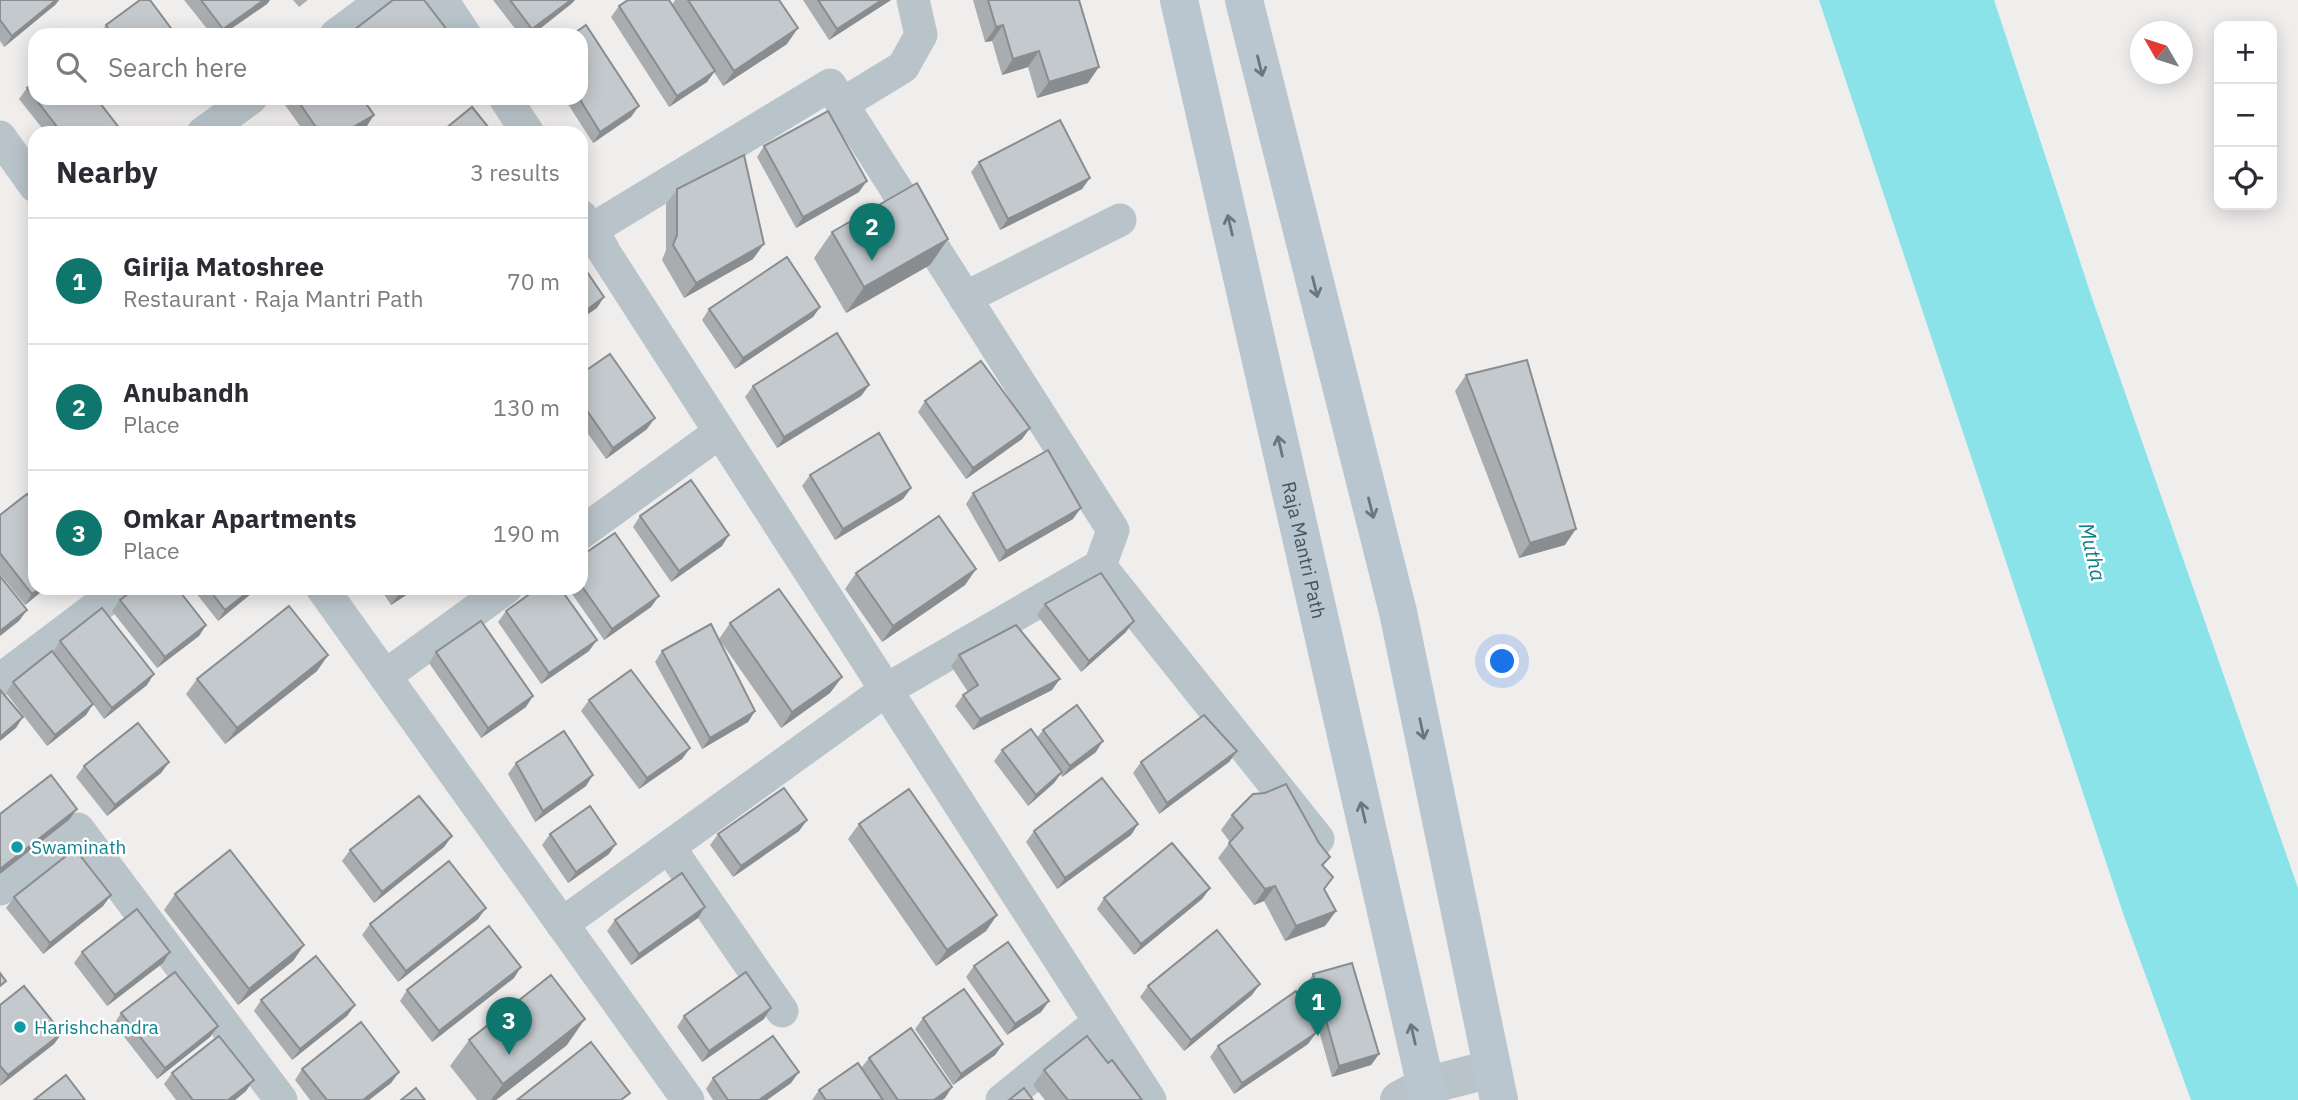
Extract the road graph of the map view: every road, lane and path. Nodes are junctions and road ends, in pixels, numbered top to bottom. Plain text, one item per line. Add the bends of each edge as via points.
1 (383, 0) edge
2 (442, 0) edge
3 (913, 0) edge
4 (1179, 0) edge
5 (1244, 0) edge
6 (345, 28) edge
7 (460, 28) edge
8 (842, 104) junction
9 (241, 105) edge
10 (510, 105) edge
11 (213, 126) edge
12 (523, 126) edge
13 (0, 137) edge
14 (28, 176) edge
15 (1120, 220) dead end
16 (588, 226) edge
17 (603, 249) junction
18 (965, 298) junction
19 (720, 432) junction
20 (588, 528) edge
21 (1100, 566) junction
22 (113, 595) edge
23 (328, 595) edge
24 (496, 595) edge
25 (385, 676) junction
26 (0, 680) edge
27 (886, 690) junction
28 (1318, 839) edge
29 (669, 847) junction
30 (0, 889) edge
31 (562, 924) junction
32 (782, 1012) dead end
33 (1099, 1022) junction
34 (1495, 1084) edge
35 (1418, 1095) edge
36 (281, 1100) edge
37 (688, 1100) edge
38 (1002, 1100) edge
39 (1150, 1100) edge

1 - 6 street
2 - 7 street
3 - 8 street via 921,36 903,67
35 -> 4 main road, Raja Mantri Path
5 -> 34 main road via 1398,612
8 - 17 street via 830,85 782,114 591,230
8 - 18 street
9 - 11 street
10 - 12 street
13 - 14 street
15 - 18 street
16 - 17 street
17 - 19 street
18 - 21 street via 1113,530
19 - 20 street
19 - 27 street
21 - 27 street
21 - 28 street
22 - 26 street
23 - 25 street
24 - 25 street
25 - 31 street
27 - 29 street
27 - 33 street
29 - 31 street
29 - 32 street
30 - 36 street via 78,830
31 - 37 street
33 - 38 street
33 - 39 street
34 - 35 street

